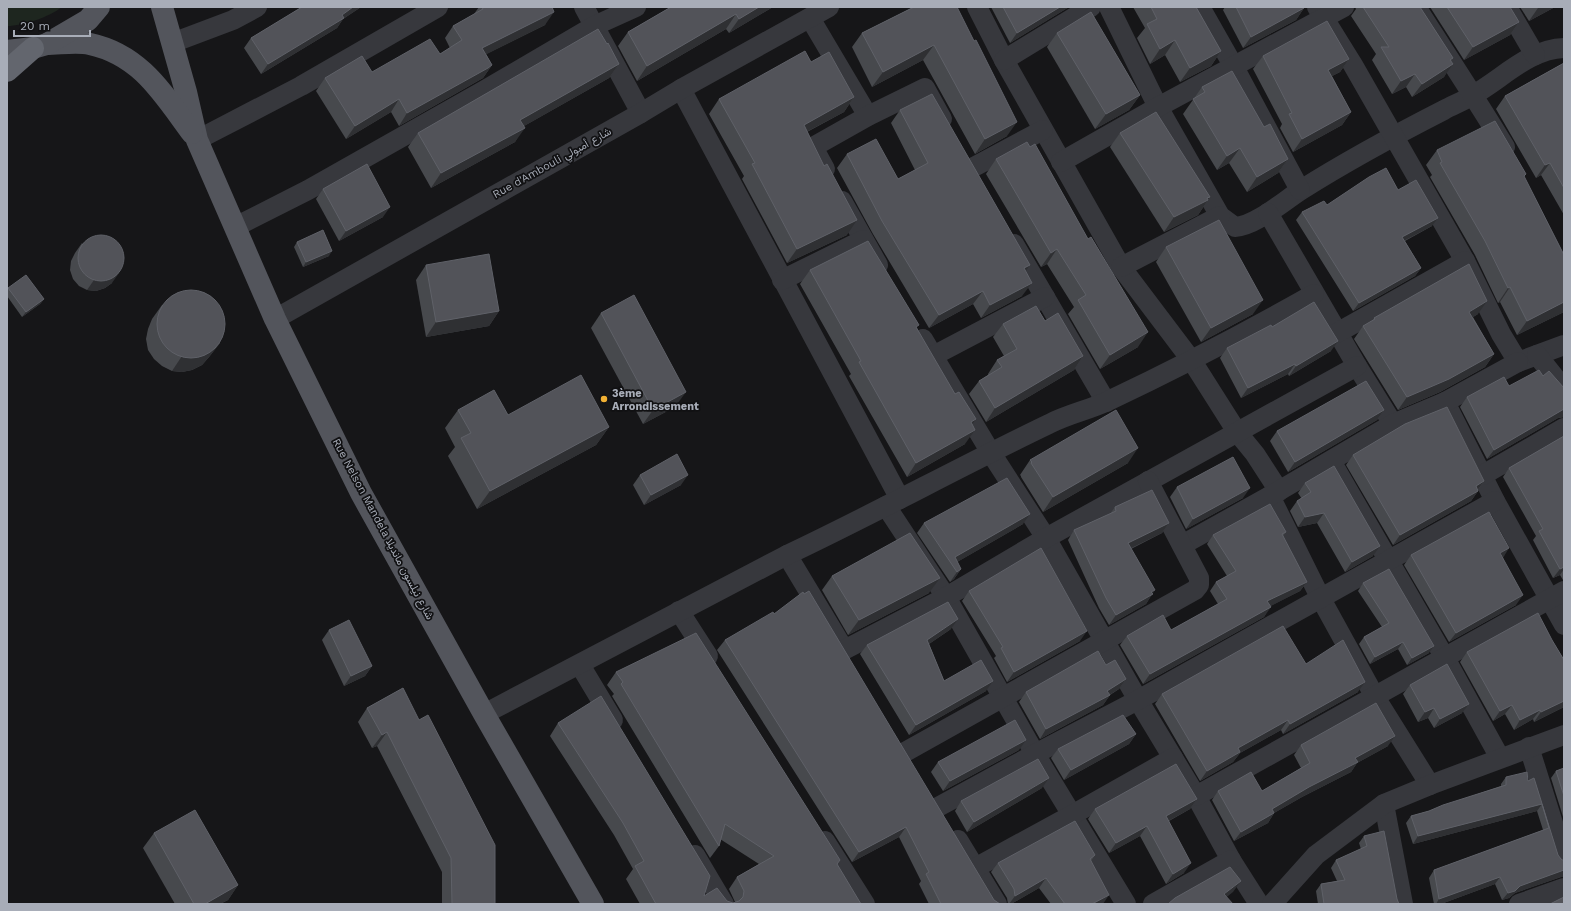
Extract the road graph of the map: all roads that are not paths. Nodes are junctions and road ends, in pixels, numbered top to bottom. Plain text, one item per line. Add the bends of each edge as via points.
1 (99, 7) edge
2 (162, 7) edge
3 (257, 7) edge
4 (438, 7) edge
5 (584, 7) edge
6 (636, 7) edge
7 (829, 7) edge
8 (977, 7) edge
9 (1091, 7) edge
10 (1109, 7) edge
11 (1200, 7) edge
12 (1344, 7) edge
13 (1416, 7) edge
14 (1507, 7) edge
15 (1321, 13) edge
16 (810, 18) junction
17 (594, 26) junction
18 (172, 43) junction
19 (1562, 44) edge
20 (40, 46) junction
21 (7, 51) edge
22 (1535, 55) junction
23 (1004, 60) junction
24 (1234, 67) junction
25 (7, 72) edge
26 (681, 89) junction
27 (1474, 95) junction
28 (1158, 107) junction
29 (640, 113) junction
30 (868, 116) junction
31 (1044, 130) junction
32 (951, 135) edge
33 (1394, 137) junction
34 (197, 140) junction
35 (1061, 162) junction
36 (1514, 162) edge
37 (970, 169) edge
38 (1300, 190) junction
39 (1268, 213) junction
40 (1220, 216) junction
41 (235, 227) junction
42 (1006, 230) edge
43 (863, 240) junction
44 (1466, 261) junction
45 (1121, 268) junction
46 (886, 278) edge
47 (782, 280) junction
48 (1314, 294) junction
49 (1045, 297) junction
50 (275, 319) junction
51 (914, 324) edge
52 (1337, 333) junction
53 (1564, 345) edge
54 (1537, 355) junction
55 (933, 356) junction
56 (1192, 361) junction
57 (1518, 362) junction
58 (1357, 366) junction
59 (1564, 389) edge
60 (1106, 402) junction
61 (1445, 402) junction
62 (1393, 424) junction
63 (1564, 428) edge
64 (1237, 432) junction
65 (991, 453) junction
66 (1331, 461) junction
67 (1482, 475) junction
68 (1148, 481) junction
69 (1275, 493) junction
70 (1495, 501) junction
71 (893, 503) junction
72 (1046, 538) junction
73 (1182, 545) junction
74 (787, 555) junction
75 (1388, 560) junction
76 (1557, 595) edge
77 (946, 597) junction
78 (1320, 597) junction
79 (679, 611) junction
80 (1564, 625) edge
81 (1104, 641) junction
82 (1445, 658) junction
83 (580, 665) junction
84 (717, 671) edge
85 (1003, 697) junction
86 (1375, 697) junction
87 (1138, 700) junction
88 (484, 714) junction
89 (621, 733) edge
90 (1564, 735) edge
91 (1529, 747) junction
92 (1035, 754) junction
93 (1172, 758) junction
94 (1500, 758) junction
95 (916, 770) edge
96 (1430, 785) junction
97 (927, 789) edge
98 (1196, 796) junction
99 (1384, 804) junction
100 (1072, 815) junction
101 (945, 819) junction
102 (814, 824) edge
103 (687, 842) edge
104 (1564, 858) edge
105 (1231, 860) junction
106 (975, 868) junction
107 (1564, 888) edge
108 (594, 904) edge
109 (724, 904) edge
110 (865, 904) edge
111 (997, 904) edge
112 (1126, 904) edge
113 (1153, 904) edge
114 (1260, 904) edge
115 (1272, 904) edge
116 (1403, 904) edge
117 (1519, 904) edge

1 - 20 main road via 88,20
2 - 18 main road, Rue Nelson Mandela شارع نيلسون مانديلا
3 - 18 street via 233,20
4 - 34 street via 301,86
5 - 17 street
6 - 17 street
7 - 16 street, Rue d'Ambouli شارع أمبولي
8 - 23 street
9 - 23 street
10 - 28 street
11 - 24 street
12 - 15 street
13 - 27 street
14 - 22 street
15 - 24 street
15 - 33 street via 1354,65
16 - 26 street, Rue d'Ambouli شارع أمبولي
16 - 30 street
17 - 29 street
17 - 41 street via 308,190
18 - 34 main road, Rue Nelson Mandela شارع نيلسون مانديلا
19 - 22 street
20 - 21 main road, Rue Nelson Mandela شارع نيلسون مانديلا
20 - 25 highway
20 - 34 main road, Rue Nelson Mandela شارع نيلسون مانديلا via 89,44 122,55 140,68 161,91
22 - 27 street
23 - 31 street
24 - 28 street
24 - 38 street
26 - 29 street, Rue d'Ambouli شارع أمبولي
26 - 47 street
27 - 33 street
27 - 36 street
28 - 35 street
28 - 40 street
29 - 50 street, Rue d'Ambouli شارع أمبولي
30 - 32 street via 925,88
30 - 43 street via 813,147
31 - 35 street
31 - 37 street
33 - 38 street
33 - 44 street
34 - 41 main road, Rue Nelson Mandela شارع نيلسون مانديلا
35 - 45 street
38 - 39 street
39 - 40 street via 1235,228
39 - 48 street
40 - 45 street
41 - 50 main road, Rue Nelson Mandela شارع نيلسون مانديلا
42 - 49 street
43 - 46 street
43 - 47 street
44 - 52 street
44 - 57 street via 1501,334
45 - 56 street
47 - 71 street
48 - 52 street
48 - 56 street
49 - 55 street
49 - 60 street
50 - 88 main road, Rue Nelson Mandela شارع نيلسون مانديلا via 361,493
51 - 55 street
52 - 58 street
53 - 54 street
54 - 57 street
54 - 59 street
55 - 65 street
56 - 60 street
56 - 64 street
57 - 61 street
58 - 62 street
58 - 64 street
60 - 65 street via 1051,423
61 - 62 street
61 - 67 street
62 - 66 street
63 - 67 street
64 - 68 street
64 - 69 street via 1255,454
65 - 71 street
65 - 72 street
66 - 69 street
66 - 75 street
67 - 70 street
68 - 72 street
68 - 73 street
69 - 73 street
69 - 78 street
70 - 75 street
70 - 76 street
71 - 74 street
71 - 77 street
72 - 77 street
72 - 81 street
73 - 81 street via 1199,578 1199,585 1195,590
74 - 77 street via 848,656
74 - 79 street
75 - 78 street
75 - 82 street
76 - 80 street
76 - 82 street
77 - 85 street
78 - 86 street
78 - 87 street
79 - 83 street
79 - 84 street
81 - 85 street
81 - 87 street
82 - 86 street
82 - 94 street
83 - 88 street
83 - 89 street
85 - 92 street
85 - 95 street via 901,745
86 - 96 street
86 - 98 street
87 - 92 street
87 - 93 street
88 - 108 main road, Rue Nelson Mandela شارع نيلسون مانديلا
90 - 91 street
91 - 94 street
91 - 104 street
92 - 100 street
92 - 101 street
93 - 98 street
93 - 100 street
94 - 96 street
96 - 99 street
97 - 101 street
98 - 105 street
99 - 115 street via 1316,855
99 - 116 street
100 - 106 street
100 - 112 street
101 - 106 street
102 - 110 street
103 - 109 street
105 - 113 street
105 - 114 street
106 - 111 street
107 - 117 street

